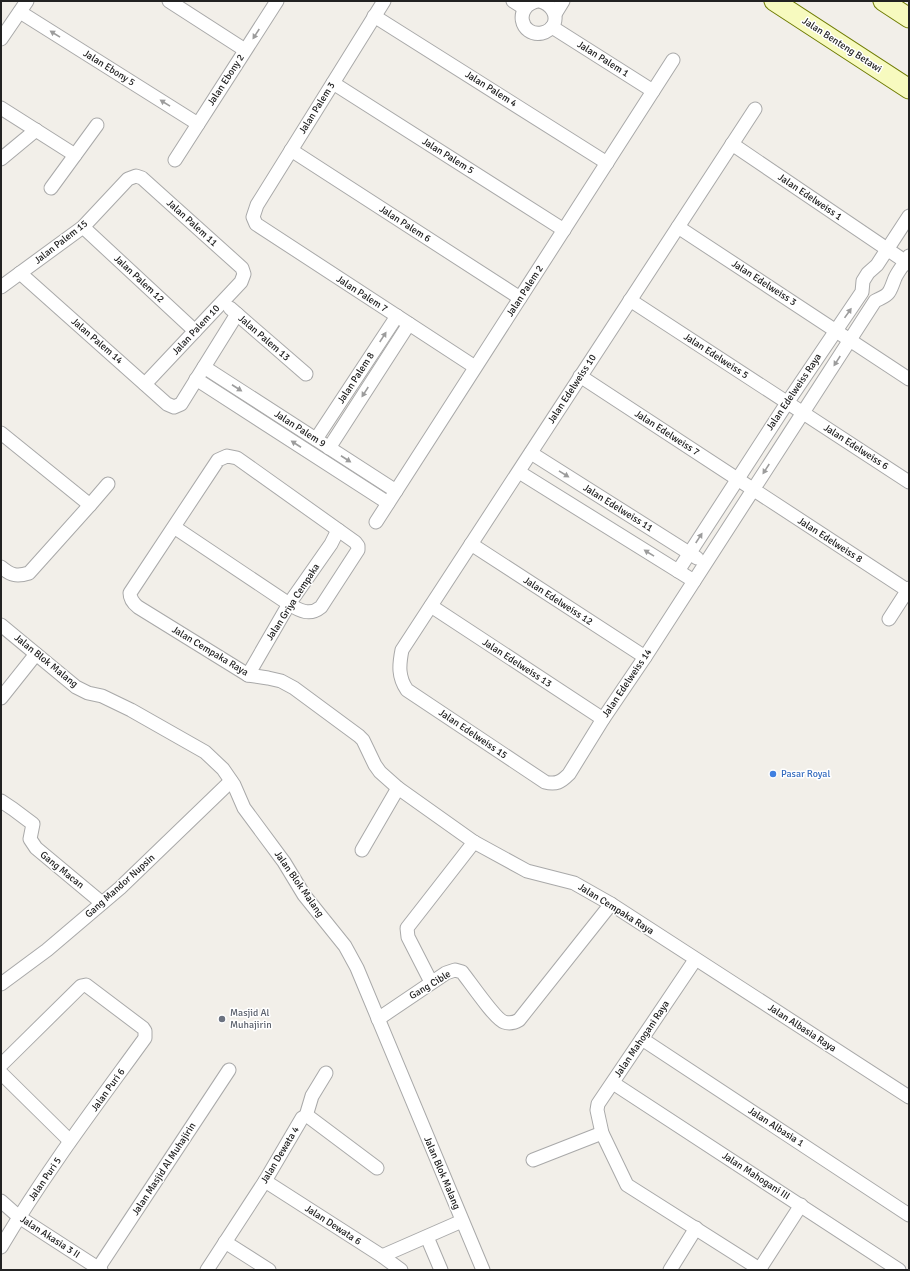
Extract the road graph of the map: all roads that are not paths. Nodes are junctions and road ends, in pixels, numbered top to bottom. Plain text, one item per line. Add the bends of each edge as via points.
1 (169, 1) edge
2 (277, 1) edge
3 (384, 1) edge
4 (513, 1) edge
5 (539, 1) edge
6 (563, 1) edge
7 (774, 1) edge
8 (882, 1) edge
9 (24, 6) edge
10 (524, 8) junction
11 (555, 14) junction
12 (374, 16) junction
13 (909, 18) edge
14 (552, 27) junction
15 (1, 39) edge
16 (245, 50) junction
17 (673, 60) dead end
18 (333, 83) junction
19 (909, 89) edge
20 (653, 91) junction
21 (1, 108) edge
22 (755, 109) dead end
23 (198, 124) junction
24 (97, 125) dead end
25 (36, 130) junction
26 (732, 144) junction
27 (291, 150) junction
28 (75, 155) junction
29 (1, 158) edge
30 (175, 160) dead end
31 (607, 163) junction
32 (136, 176) joint
33 (51, 188) dead end
34 (909, 216) edge
35 (253, 217) joint
36 (83, 227) junction
37 (678, 227) junction
38 (564, 230) junction
39 (888, 250) junction
40 (908, 260) edge
41 (20, 274) junction
42 (244, 274) joint
43 (1, 287) edge
44 (520, 298) junction
45 (630, 300) junction
46 (223, 302) junction
47 (237, 314) junction
48 (397, 316) junction
49 (409, 324) junction
50 (836, 330) junction
51 (195, 331) junction
52 (850, 340) junction
53 (204, 367) junction
54 (475, 367) junction
55 (306, 374) dead end
56 (580, 376) junction
57 (196, 379) junction
58 (909, 379) edge
59 (145, 384) junction
60 (787, 403) junction
61 (174, 407) joint
62 (803, 412) junction
63 (1, 433) edge
64 (316, 439) junction
65 (329, 448) junction
66 (531, 453) junction
67 (519, 472) junction
68 (737, 479) junction
69 (909, 482) edge
70 (108, 484) dead end
71 (753, 490) junction
72 (396, 491) junction
73 (388, 503) junction
74 (90, 505) junction
75 (376, 522) dead end
76 (174, 527) junction
77 (338, 530) junction
78 (471, 544) junction
79 (689, 553) junction
80 (706, 564) junction
81 (1, 567) edge
82 (678, 571) junction
83 (694, 581) junction
84 (908, 589) edge
85 (289, 604) junction
86 (431, 606) junction
87 (889, 619) dead end
88 (1, 625) edge
89 (36, 654) junction
90 (645, 657) junction
91 (400, 672) joint
92 (248, 675) junction
93 (1, 698) edge
94 (603, 719) junction
95 (231, 781) junction
96 (557, 783) joint
97 (398, 788) junction
98 (1, 801) edge
99 (474, 842) junction
100 (362, 850) dead end
101 (102, 903) junction
102 (611, 904) junction
103 (696, 960) junction
104 (431, 982) junction
105 (1, 984) edge
106 (378, 1019) junction
107 (642, 1039) junction
108 (1, 1065) edge
109 (229, 1070) dead end
110 (326, 1073) dead end
111 (1, 1074) edge
112 (612, 1083) junction
113 (909, 1097) edge
114 (306, 1116) junction
115 (601, 1126) junction
116 (70, 1141) junction
117 (533, 1160) dead end
118 (378, 1168) dead end
119 (264, 1181) junction
120 (1, 1201) edge
121 (801, 1205) junction
122 (909, 1215) edge
123 (19, 1217) junction
124 (462, 1221) junction
125 (696, 1228) junction
126 (427, 1237) junction
127 (225, 1242) junction
128 (1, 1247) edge
129 (382, 1256) junction
130 (99, 1269) edge
131 (207, 1270) edge
132 (269, 1270) edge
133 (401, 1270) edge
134 (441, 1270) edge
135 (482, 1270) edge
136 (670, 1270) edge
137 (760, 1270) edge
138 (899, 1270) edge

1 - 16 street
2 -> 16 street, Jalan Ebony 2
3 - 12 street, Jalan Palem 3
4 - 10 street
5 - 10 street via 531,2
5 - 11 street via 552,7
6 - 11 street
7 - 19 main road, Jalan Benteng Betawi
8 - 13 main road
9 - 15 street
23 -> 9 street, Jalan Ebony 5
10 - 14 street via 523,25 529,31 545,33
11 - 14 street
12 - 18 street, Jalan Palem 3
12 - 31 street, Jalan Palem 4
14 - 20 street, Jalan Palem 1
16 - 23 street, Jalan Ebony 2
17 - 20 street, Jalan Palem 2
18 - 27 street, Jalan Palem 3
18 - 38 street, Jalan Palem 5
20 - 31 street, Jalan Palem 2
21 - 25 street
22 - 26 street, Jalan Edelweiss 10
23 - 30 street, Jalan Ebony 2
24 - 28 street
25 - 28 street
25 - 29 street
26 - 37 street, Jalan Edelweiss 10
26 - 39 street, Jalan Edelweiss 1
27 - 35 street, Jalan Palem 3 via 257,205
27 - 44 street, Jalan Palem 6
28 - 33 street
31 - 38 street, Jalan Palem 2
32 - 36 street, Jalan Palem 15 via 128,179
32 - 42 street, Jalan Palem 11 via 142,178 242,268
34 - 39 street, Jalan Edelweiss Raya
35 - 48 street, Jalan Palem 7 via 256,224
36 - 41 street, Jalan Palem 15
36 - 51 street, Jalan Palem 12
37 - 45 street, Jalan Edelweiss 10
37 - 50 street, Jalan Edelweiss 3
38 - 44 street, Jalan Palem 2
39 - 40 street, Jalan Edelweiss 1
50 -> 39 street, Jalan Edelweiss Raya via 862,292 868,272
40 - 52 street, Jalan Edelweiss Raya via 895,278 892,290 875,301
41 - 43 street, Jalan Palem 15
41 - 59 street, Jalan Palem 14
42 - 46 street, Jalan Palem 10 via 241,282
44 - 54 street, Jalan Palem 2
45 - 56 street, Jalan Edelweiss 10
45 - 60 street, Jalan Edelweiss 5
46 - 47 street, Jalan Palem 13
46 - 51 street, Jalan Palem 10
47 - 53 street, Jalan Palem 10
47 - 55 street, Jalan Palem 13
48 - 49 street, Jalan Palem 7
64 -> 48 street, Jalan Palem 8
49 - 54 street, Jalan Palem 7
49 -> 65 street, Jalan Palem 8
50 - 52 street, Jalan Edelweiss 3
50 - 60 street, Jalan Edelweiss Raya
51 - 59 street, Jalan Palem 10
52 - 58 street, Jalan Edelweiss 3
52 -> 62 street, Jalan Edelweiss Raya
53 - 57 street, Jalan Palem 10
53 -> 64 street, Jalan Palem 9
54 - 72 street, Jalan Palem 2
56 - 66 street, Jalan Edelweiss 10
56 - 68 street, Jalan Edelweiss 7
57 - 61 street, Jalan Palem 10 via 181,404
73 -> 57 street, Jalan Palem 9
59 - 61 street, Jalan Palem 14
60 - 62 street, Jalan Edelweiss 5
60 - 68 street, Jalan Edelweiss Raya
62 - 69 street, Jalan Edelweiss 6
62 -> 71 street, Jalan Edelweiss Raya
63 - 74 street
64 - 65 street, Jalan Palem 9
65 -> 72 street, Jalan Palem 9
66 - 67 street, Jalan Edelweiss 10
66 -> 79 street, Jalan Edelweiss 11
67 - 78 street, Jalan Edelweiss 10
82 -> 67 street
68 - 71 street, Jalan Edelweiss 7
79 -> 68 street, Jalan Edelweiss Raya
70 - 74 street
71 - 80 street, Jalan Edelweiss Raya
71 - 84 street, Jalan Edelweiss 8
72 - 73 street, Jalan Palem 2
73 - 75 street, Jalan Palem 2
74 - 81 street via 28,573 19,576 9,574
76 - 77 street, Jalan Cempaka Raya via 218,460 227,456 236,458
76 - 85 street
76 - 92 street, Jalan Cempaka Raya via 130,593 132,601
77 - 85 street, Jalan Griya Cempaka
77 - 85 street, Jalan Cempaka Raya via 355,542 358,550 322,607 307,612
78 - 86 street, Jalan Edelweiss 10
78 - 90 street, Jalan Edelweiss 12
79 - 80 street, Jalan Edelweiss 11
79 - 82 street, Jalan Edelweiss Raya
80 - 83 street, Jalan Edelweiss Raya
82 - 83 street
83 - 90 street, Jalan Edelweiss 14
84 - 87 street
85 - 92 street, Jalan Griya Cempaka
86 - 91 street, Jalan Edelweiss 10 via 402,650
86 - 94 street, Jalan Edelweiss 13
88 - 89 street, Jalan Blok Malang
89 - 93 street
89 - 95 street, Jalan Blok Malang via 76,687 114,701 205,752 223,769
90 - 94 street, Jalan Edelweiss 14
91 - 96 street, Jalan Edelweiss 15 via 402,682 408,690 545,782
92 - 97 street, Jalan Cempaka Raya via 281,681 294,688 359,736 375,766
94 - 96 street, Jalan Edelweiss 14 via 569,774
95 - 101 street, Gang Mandor Nupsin
95 - 106 street, Jalan Blok Malang via 244,808 284,862 304,895 345,946 358,968
97 - 99 street, Jalan Cempaka Raya
97 - 100 street
98 - 101 street, Gang Macan via 33,824 30,839 36,848
99 - 102 street, Jalan Cempaka Raya via 527,871 574,883
99 - 104 street via 407,928 408,937
101 - 105 street, Gang Mandor Nupsin
102 - 103 street, Jalan Cempaka Raya
102 - 104 street, Gang Cible via 519,1020 512,1024 503,1022 495,1015 462,972 455,970
103 - 107 street, Jalan Mahogani Raya
103 - 113 street, Jalan Albasia Raya
104 - 106 street, Gang Cible
106 - 124 street, Jalan Blok Malang
107 - 112 street, Jalan Mahogani Raya
107 - 122 street, Jalan Albasia 1
108 - 116 street, Jalan Puri 6 via 81,986 86,985 143,1028 145,1038
109 - 130 street, Jalan Masjid Al Muhajirin
110 - 114 street via 312,1096
111 - 116 street
112 - 115 street, Jalan Mahogani Raya via 597,1107
112 - 121 street, Jalan Mahogani III
114 - 118 street, Jalan Dewata 4
114 - 119 street, Jalan Dewata 4 via 302,1118
115 - 117 street
115 - 125 street via 629,1187
116 - 123 street, Jalan Puri 5
119 - 127 street, Jalan Dewata 4
119 - 129 street, Jalan Dewata 6
120 - 123 street, Jalan Akasia 3 II
121 - 137 street
121 - 138 street, Jalan Mahogani III
123 - 128 street, Jalan Puri 5
123 - 130 street, Jalan Akasia 3 II
124 - 126 street
124 - 135 street, Jalan Blok Malang
125 - 136 street
125 - 137 street
126 - 129 street
126 - 134 street
127 - 131 street, Jalan Dewata 4
127 - 132 street
129 - 133 street, Jalan Dewata 6

